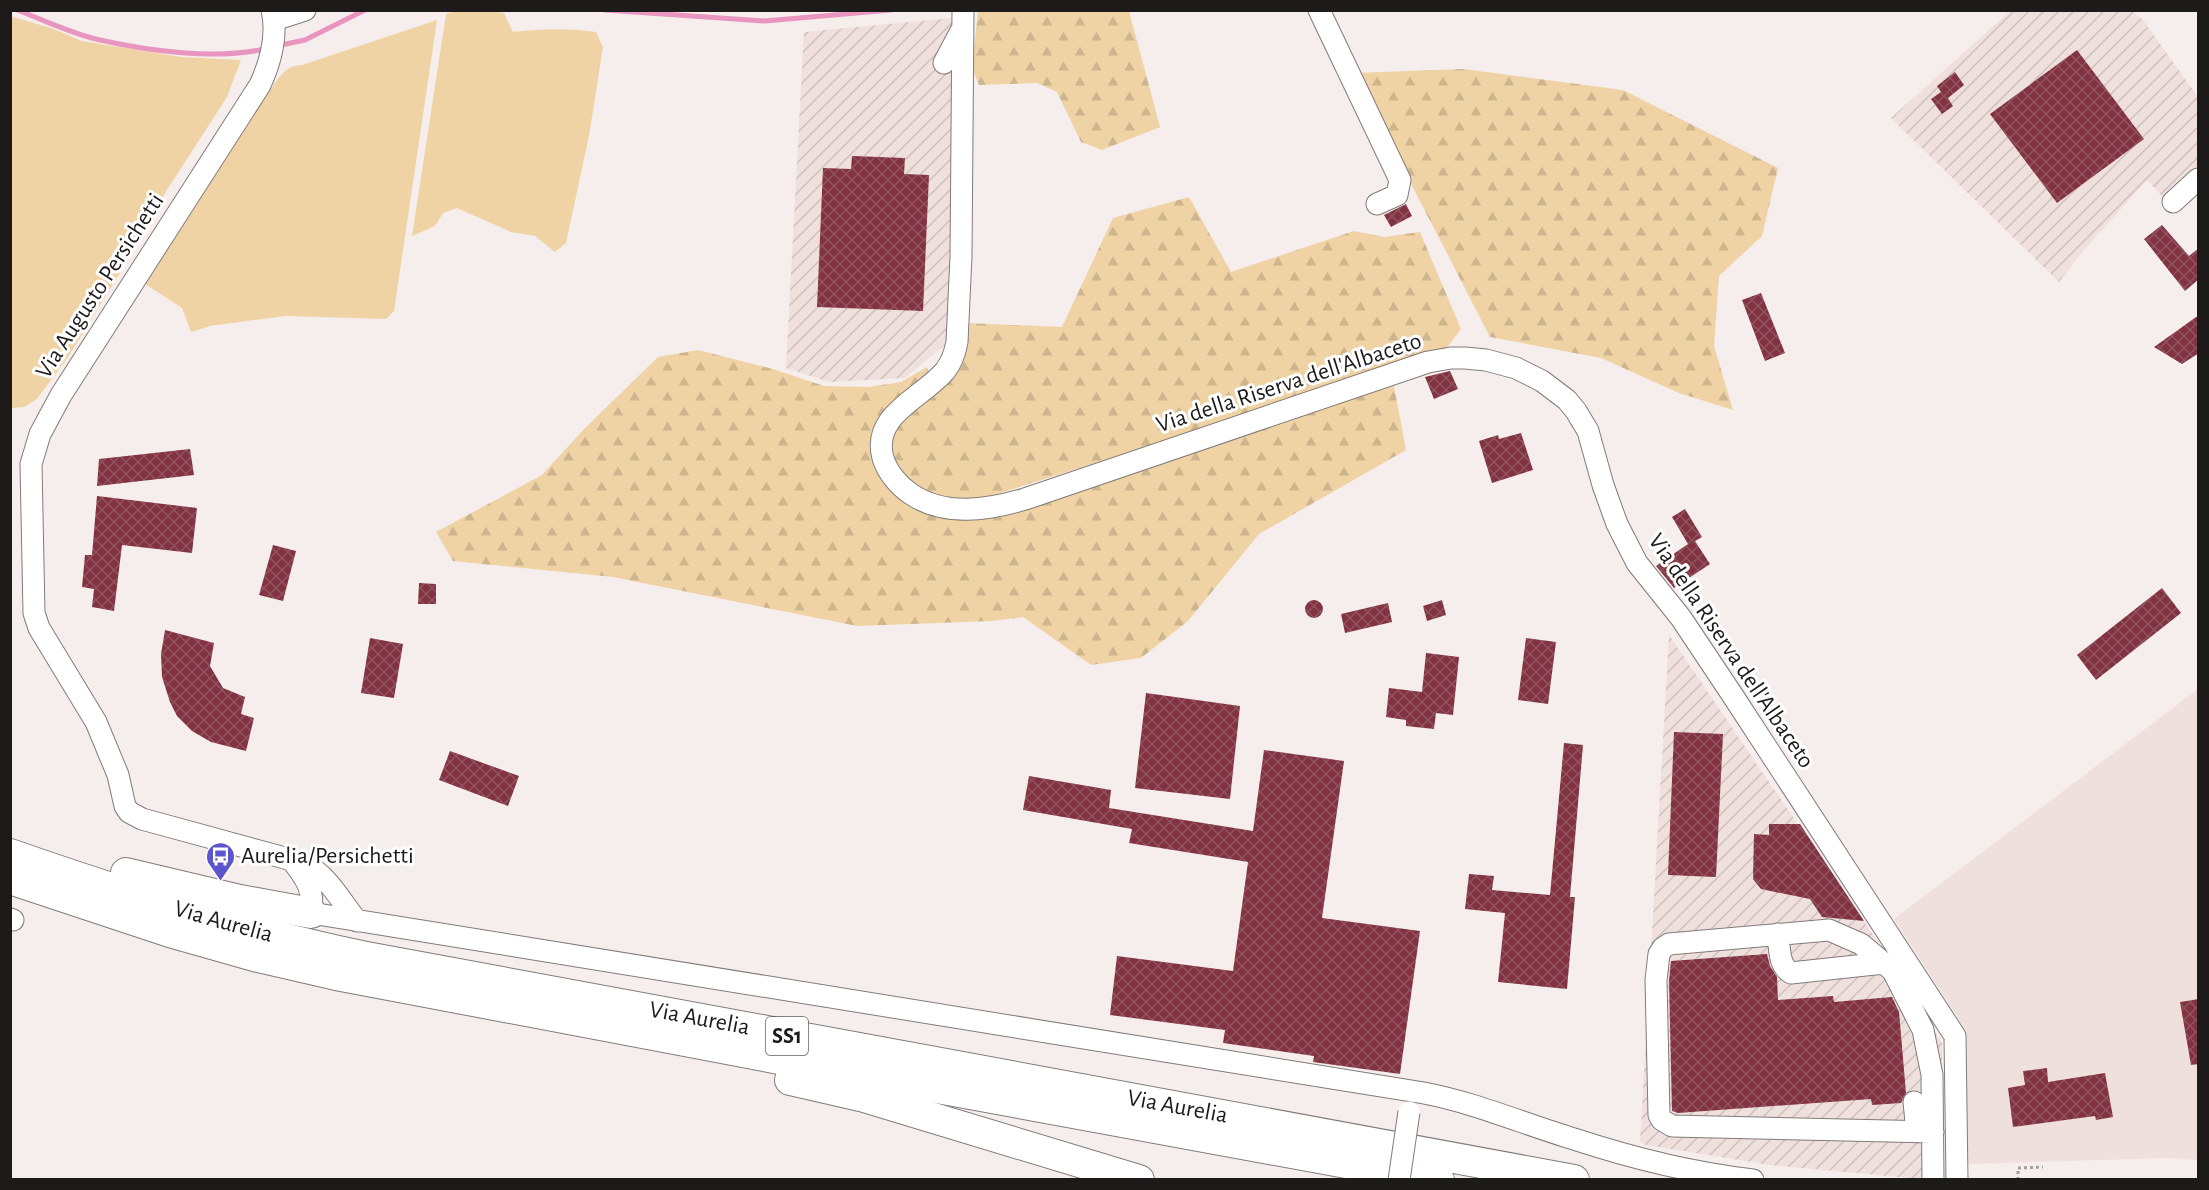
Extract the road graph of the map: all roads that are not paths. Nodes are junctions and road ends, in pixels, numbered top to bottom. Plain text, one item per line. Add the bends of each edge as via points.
1 (305, 10) edge
2 (1318, 10) edge
3 (963, 18) edge
4 (274, 22) edge
5 (944, 63) dead end
6 (2199, 179) edge
7 (2173, 202) dead end
8 (1377, 204) dead end
9 (10, 841) edge
10 (10, 854) edge
11 (291, 859) junction
12 (10, 879) edge
13 (310, 913) junction
14 (357, 921) junction
15 (1778, 934) junction
16 (1884, 963) junction
17 (630, 1030) junction
18 (1412, 1091) junction
19 (1914, 1102) dead end
20 (1925, 1132) junction
21 (1138, 1179) edge
22 (1398, 1179) edge
23 (1439, 1179) edge
24 (1574, 1179) edge
25 (1753, 1179) edge
26 (1933, 1179) edge
27 (1958, 1179) edge

1 - 4 street
2 - 8 street via 1400,180 1397,195
3 - 5 street
3 - 27 street, Via della Riserva dell'Albaceto via 957,342 944,372 892,417 883,432 882,456 899,484 923,501 937,505 964,509 993,507 1428,362 1479,359 1516,368 1542,381 1567,400 1584,423 1610,505 1637,563 1681,618 1955,1036
4 - 11 street, Via Augusto Persichetti via 271,56 260,85 46,420 35,444 31,464 32,579 39,628 96,722 129,812 142,819
6 - 7 street
9 - 13 highway via 141,877
10 - 24 highway, Via Aurelia / SS1 via 200,916 366,957
11 - 13 street via 310,888
11 - 14 street, Via Augusto Persichetti via 321,875
12 - 17 highway, Via Aurelia / SS1 via 258,957
13 - 14 street, Via Aurelia
14 - 18 street, Via Aurelia
15 - 16 street via 1829,930 1861,944
15 - 16 street via 1782,962 1791,973
15 - 20 street via 1669,944 1659,954 1656,980 1662,1120 1672,1126
16 - 20 street via 1893,971 1923,1030 1932,1075
17 - 21 highway via 693,1057 864,1098
17 - 23 highway, Via Aurelia / SS1
18 - 22 street, bridge
18 - 25 street, Via Aurelia via 1462,1101 1641,1159
19 - 20 street
20 - 26 street

